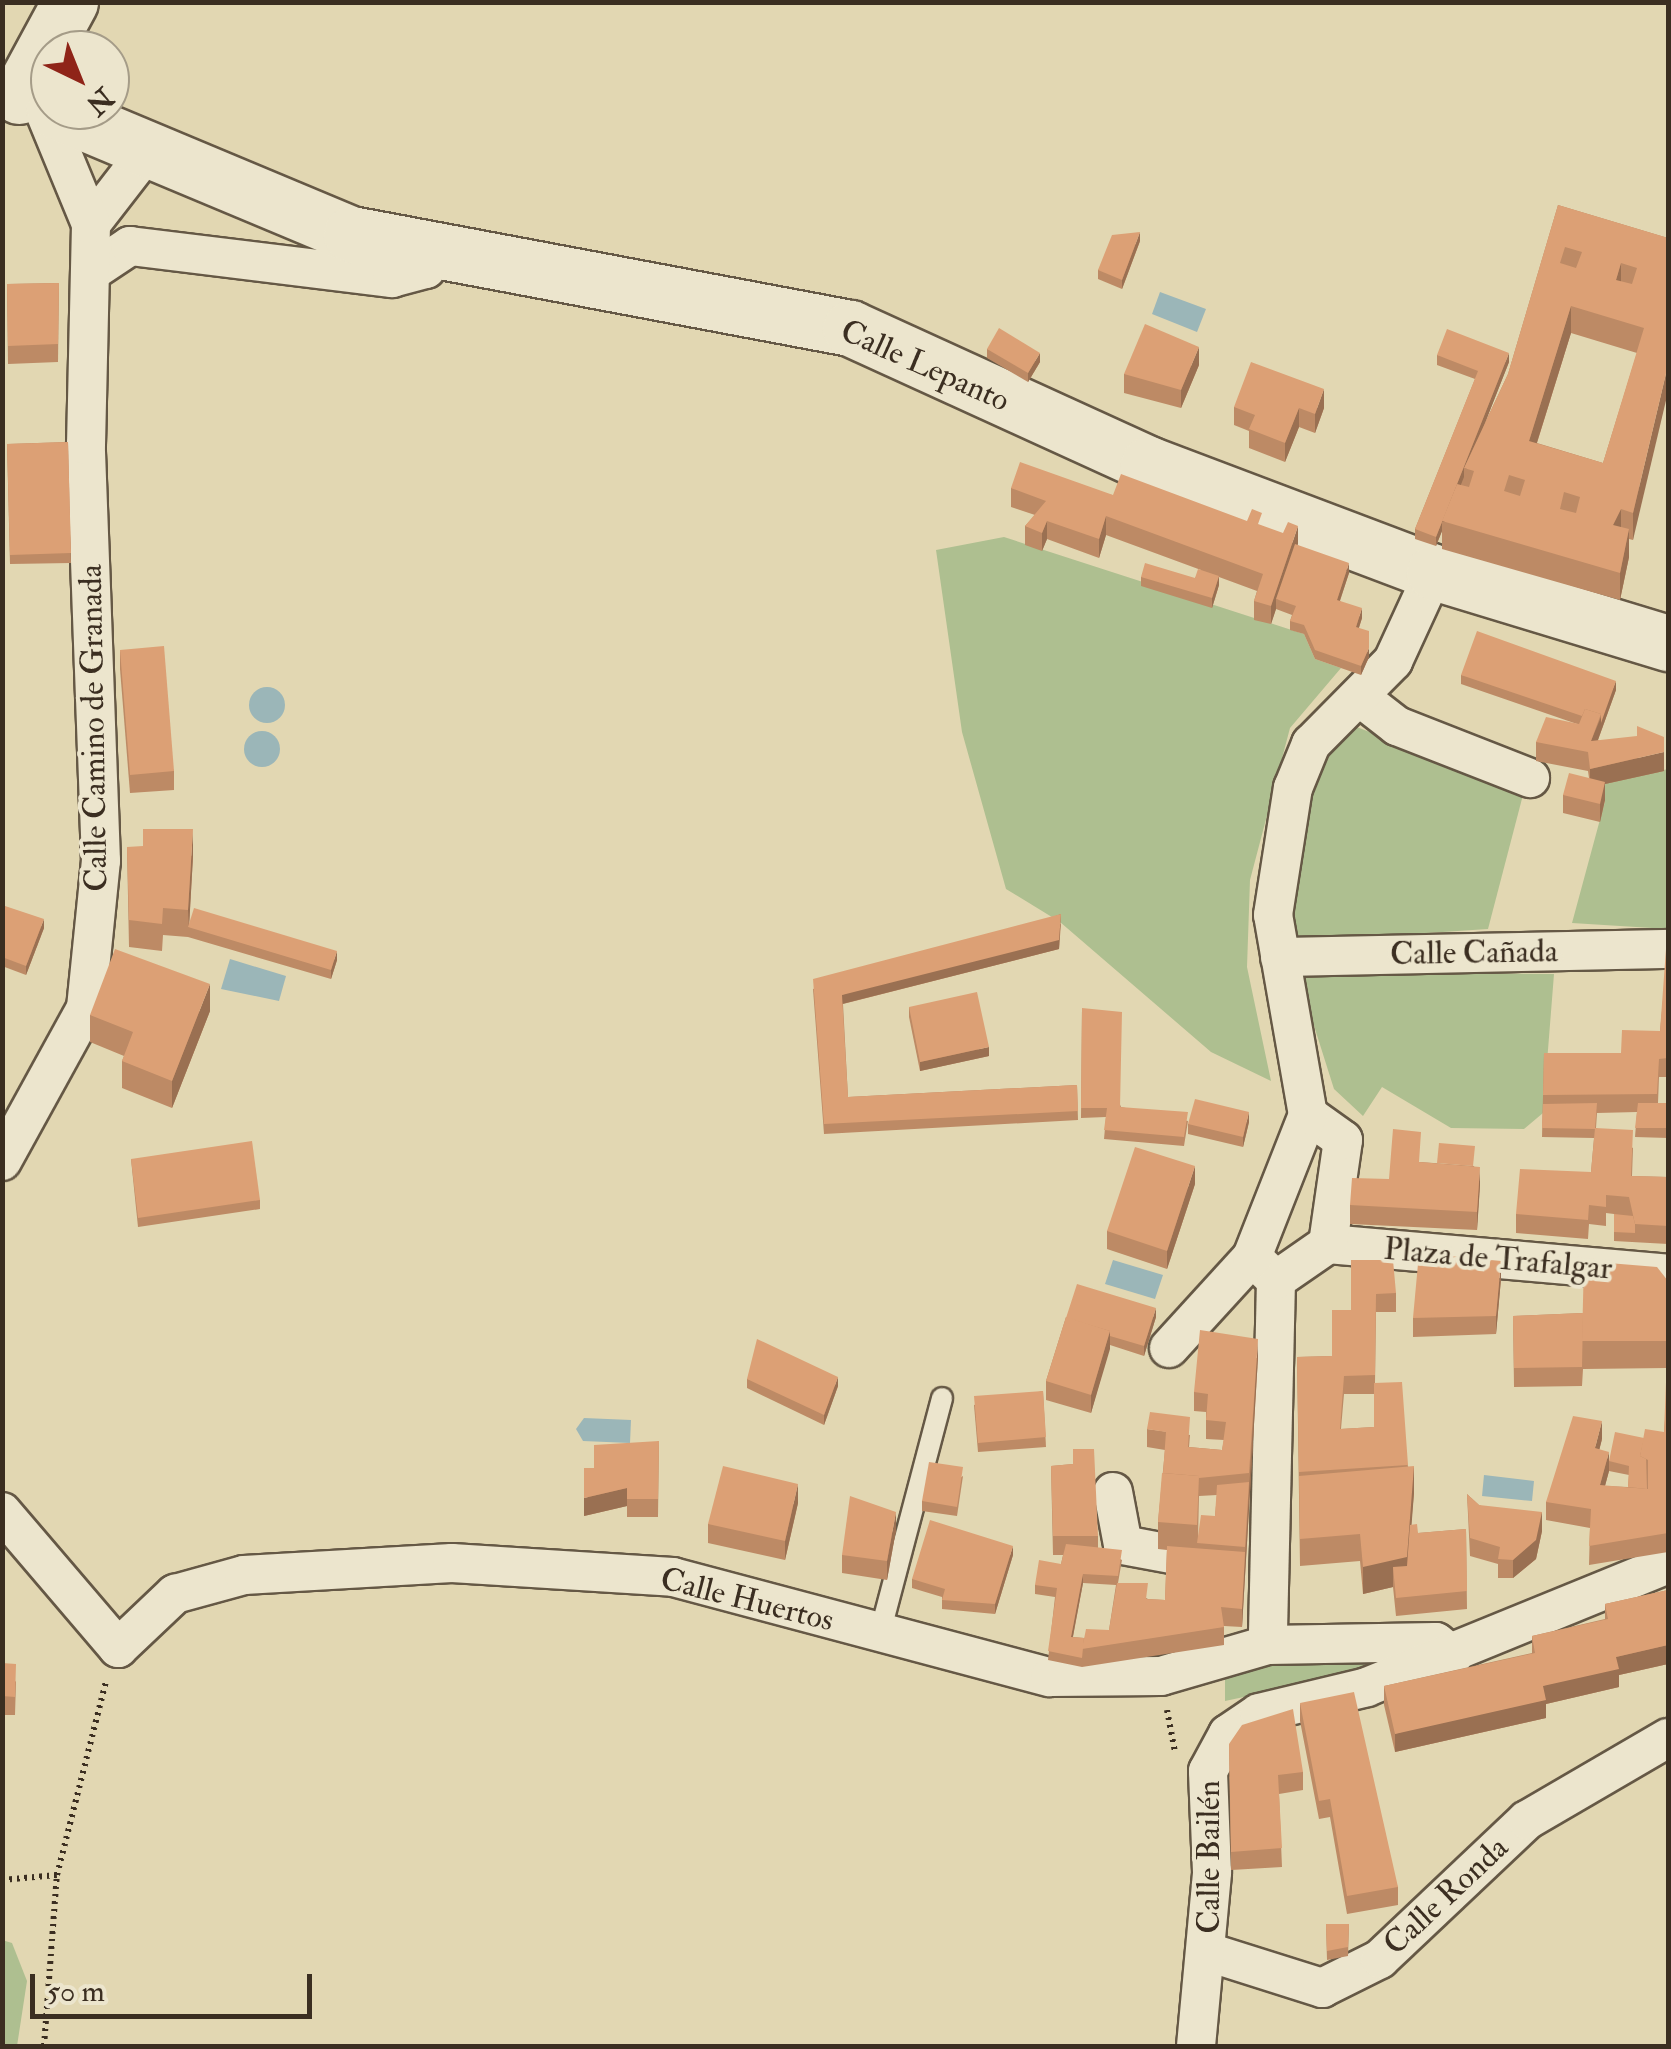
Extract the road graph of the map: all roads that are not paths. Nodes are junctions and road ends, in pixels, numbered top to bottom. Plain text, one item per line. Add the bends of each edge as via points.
1 (70, 2) edge
2 (60, 30) edge
3 (50, 130) edge
4 (102, 130) edge
5 (149, 149) junction
6 (98, 214) junction
7 (130, 246) junction
8 (433, 256) junction
9 (92, 272) junction
10 (1434, 572) junction
11 (1668, 644) edge
12 (1362, 698) junction
13 (1530, 778) dead end
14 (1668, 949) edge
15 (1280, 957) junction
16 (1308, 1115) junction
17 (2, 1161) edge
18 (1328, 1244) junction
19 (1264, 1268) junction
20 (1668, 1274) edge
21 (1168, 1348) dead end
22 (942, 1398) dead end
23 (1113, 1492) dead end
24 (2, 1512) edge
25 (1668, 1564) edge
26 (1271, 1566) junction
27 (880, 1633) junction
28 (1268, 1645) junction
29 (1453, 1656) junction
30 (1668, 1738) edge
31 (1208, 1952) junction
32 (1196, 2046) edge

1 - 2 street
3 - 6 street
4 - 5 street, Calle Lepanto
5 - 6 street
5 - 8 street, Calle Lepanto via 267,204
6 - 7 street
6 - 9 street, Calle Camino de Granada
7 - 8 street via 392,278 426,270
7 - 9 street
8 - 10 street, Calle Lepanto via 850,328 1148,464
9 - 17 street, Calle Camino de Granada via 86,444 97,938 86,1008
10 - 11 street, Calle Lepanto
10 - 12 street via 1393,661
12 - 13 street via 1397,726
12 - 15 street via 1311,744 1293,788 1272,915
14 - 15 street, Calle Cañada
15 - 16 street
16 - 18 street via 1342,1140
16 - 19 street
18 - 19 street
18 - 20 street, Plaza de Trafalgar
19 - 21 street
19 - 26 street
22 - 27 lane
23 - 26 street via 1123,1545
24 - 27 street, Calle Huertos via 118,1648 175,1594 244,1574 452,1564 673,1577
25 - 29 street, Calle Bailén
26 - 28 street
27 - 28 street, Calle Huertos via 1050,1678 1161,1676
28 - 29 street, Calle Huertos via 1436,1642
29 - 31 street, Calle Bailén via 1258,1712 1228,1734 1208,1771
30 - 31 street, Calle Ronda via 1526,1820 1380,1959 1322,1988
31 - 32 street, Calle Bailén

